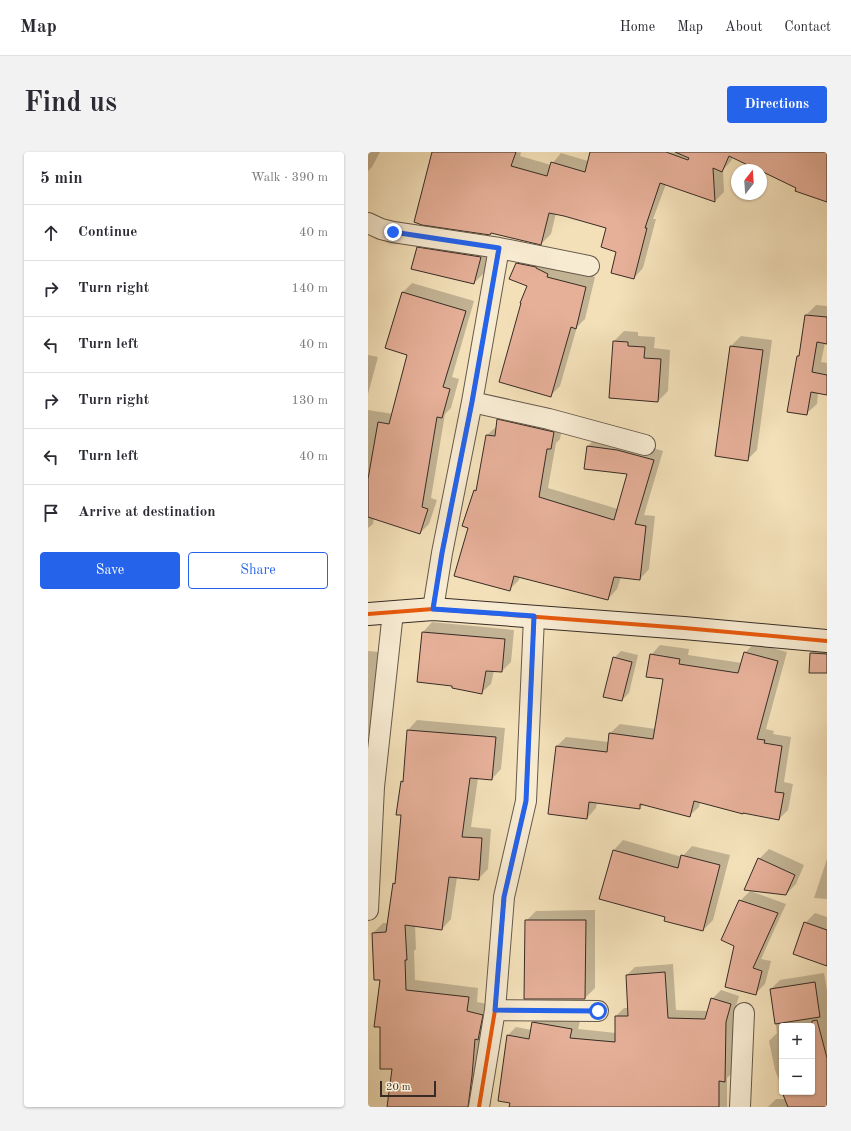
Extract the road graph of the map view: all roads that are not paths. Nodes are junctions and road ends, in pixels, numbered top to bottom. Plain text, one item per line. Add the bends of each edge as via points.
1 (368, 223) edge
2 (499, 248) junction
3 (589, 266) dead end
4 (472, 402) junction
5 (645, 445) dead end
6 (433, 609) junction
7 (394, 612) junction
8 (368, 614) edge
9 (534, 616) junction
10 (827, 641) edge
11 (371, 788) edge
12 (368, 904) edge
13 (495, 1010) junction
14 (598, 1011) dead end
15 (744, 1012) dead end
16 (479, 1107) edge
17 (740, 1107) edge

1 - 2 street via 393,232
2 - 3 street
2 - 4 street
4 - 5 street
4 - 6 street
6 - 7 street
6 - 9 street
7 - 8 street
7 - 11 street
9 - 10 street
9 - 13 street via 526,801 504,897
11 - 12 street
13 - 14 street
13 - 16 street
15 - 17 street

